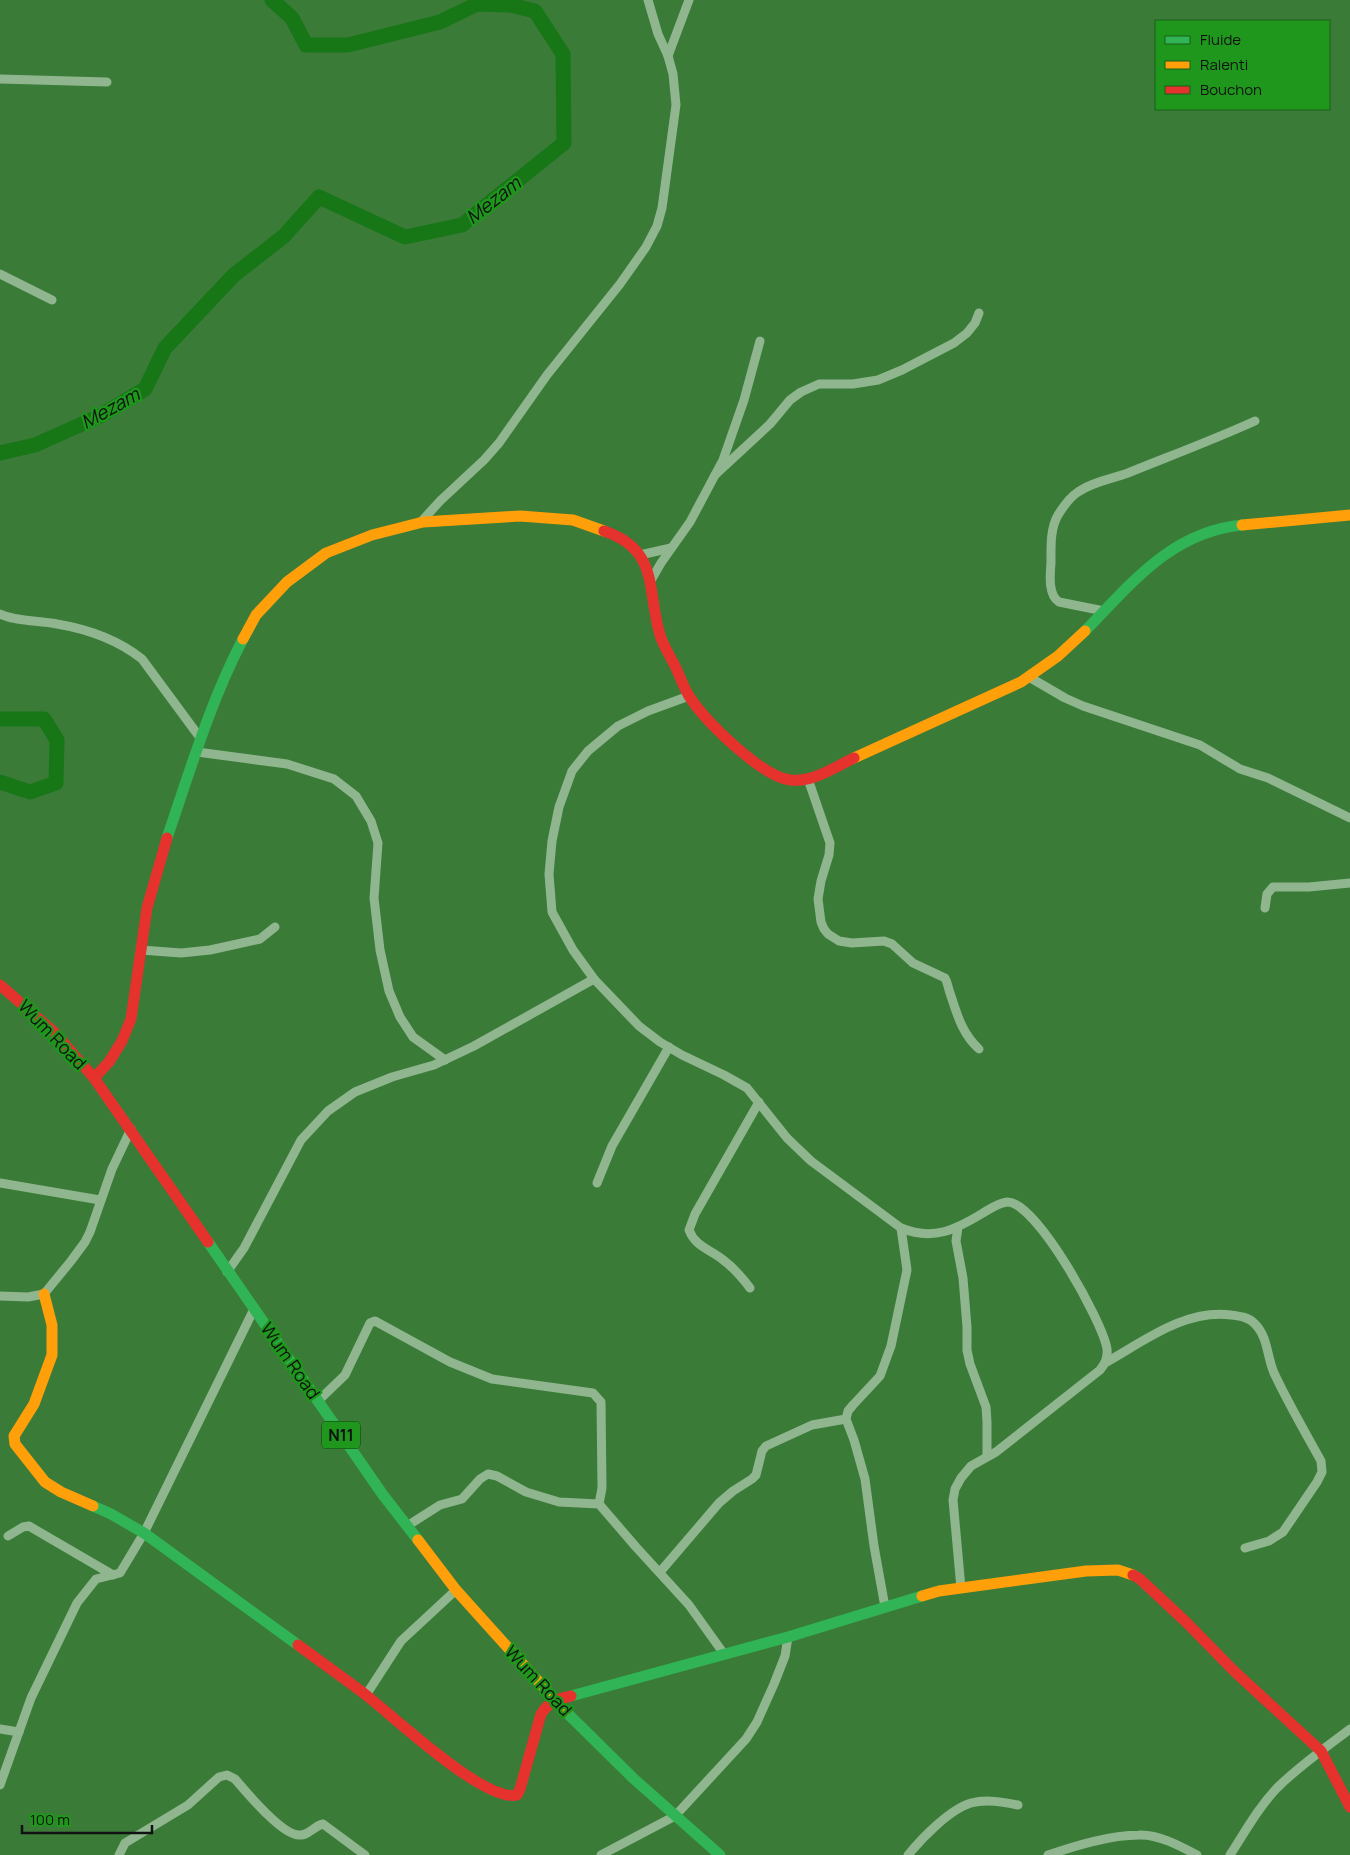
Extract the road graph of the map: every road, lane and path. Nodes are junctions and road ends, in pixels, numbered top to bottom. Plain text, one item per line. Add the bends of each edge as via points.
1 (648, 0) edge
2 (689, 0) edge
3 (668, 56) junction
4 (0, 79) edge
5 (107, 82) dead end
6 (0, 274) edge
7 (52, 300) dead end
8 (979, 313) dead end
9 (760, 342) dead end
10 (1255, 421) dead end
11 (715, 475) junction
12 (1350, 515) edge
13 (420, 523) junction
14 (671, 548) junction
15 (640, 555) junction
16 (650, 582) junction
17 (1104, 611) junction
18 (0, 614) edge
19 (1029, 677) junction
20 (689, 696) junction
21 (201, 739) junction
22 (197, 752) junction
23 (808, 779) junction
24 (1350, 818) edge
25 (1350, 883) edge
26 (1265, 908) dead end
27 (275, 926) dead end
28 (141, 950) junction
29 (594, 979) junction
30 (0, 985) edge
31 (669, 1047) junction
32 (979, 1049) dead end
33 (444, 1060) junction
34 (94, 1078) junction
35 (758, 1102) junction
36 (131, 1129) junction
37 (0, 1183) edge
38 (597, 1183) dead end
39 (100, 1200) junction
40 (901, 1228) junction
41 (953, 1228) junction
42 (227, 1272) junction
43 (750, 1288) dead end
44 (44, 1294) junction
45 (0, 1296) edge
46 (254, 1309) junction
47 (1105, 1363) junction
48 (318, 1401) junction
49 (846, 1419) junction
50 (987, 1456) junction
51 (599, 1504) junction
52 (407, 1526) junction
53 (144, 1533) junction
54 (8, 1536) dead end
55 (1245, 1548) dead end
56 (660, 1572) junction
57 (113, 1575) junction
58 (961, 1588) junction
59 (456, 1590) junction
60 (885, 1607) junction
61 (788, 1637) junction
62 (724, 1654) junction
63 (366, 1695) junction
64 (554, 1700) junction
65 (0, 1729) edge
66 (1350, 1729) edge
67 (19, 1732) junction
68 (1321, 1751) junction
69 (0, 1785) edge
70 (1018, 1804) dead end
71 (1350, 1807) edge
72 (675, 1816) junction
73 (119, 1855) edge
74 (365, 1855) edge
75 (600, 1855) edge
76 (720, 1855) edge
77 (908, 1855) edge
78 (1048, 1855) edge
79 (1197, 1855) edge
80 (1230, 1855) edge

1 - 3 street
2 - 3 street
3 - 13 street via 676,105 660,217 650,240 499,443
4 - 5 street
6 - 7 street
8 - 11 street via 967,334 902,370 878,380 819,384 801,392
9 - 11 street via 744,400
10 - 17 street via 1088,486 1066,504 1052,529 1050,569 1054,598 1059,602
11 - 14 street via 690,522
12 - 17 main road via 1207,531 1155,562
13 - 15 main road via 520,516 573,520 611,533
13 - 21 main road via 372,534 326,553 287,582 256,615 235,655
14 - 15 street
14 - 16 street
15 - 16 main road
16 - 20 main road via 661,636
17 - 19 main road via 1049,664
18 - 21 street via 11,619 90,632 132,650
19 - 23 main road
19 - 24 street via 1083,706 1200,745 1240,769 1268,778
20 - 23 main road via 718,730 776,776 791,780
20 - 29 street via 618,726 588,751 572,771 559,807 549,874 552,912
21 - 22 main road
22 - 28 main road via 160,855
22 - 33 street via 287,764 334,779 356,796 371,821 378,843 374,898 389,991 413,1037
23 - 32 street via 830,843 830,855 818,899 824,929 839,941 884,941 892,944 913,963 946,978 957,1016 970,1041
25 - 26 street via 1273,887 1267,894
27 - 28 street via 260,939 210,950 181,953
28 - 34 main road via 131,1019 109,1062
29 - 31 street via 639,1026
29 - 33 street
30 - 34 main road, Wum Road / N11 via 55,1033
31 - 35 street via 747,1088
31 - 38 street via 612,1146
33 - 42 street via 355,1092 314,1124 301,1140 244,1248
34 - 36 main road, Wum Road / N11
35 - 40 street via 811,1161
35 - 43 street via 689,1230 701,1247 738,1272
36 - 39 street
36 - 42 main road, Wum Road / N11
37 - 39 street
39 - 44 street via 85,1242
40 - 41 street via 929,1234
40 - 49 street via 907,1270 891,1346 880,1376 853,1404
41 - 47 street via 1007,1202 1025,1210 1052,1244 1084,1295 1103,1334 1107,1355
41 - 50 street via 963,1278 968,1358 986,1407
42 - 46 main road, Wum Road / N11
44 - 45 street via 28,1298
44 - 53 main road via 52,1325 52,1355 34,1404 14,1436 15,1444 45,1482
46 - 48 main road, Wum Road / N11
46 - 53 street
47 - 50 street via 1059,1403
47 - 55 street via 1171,1325 1208,1314 1228,1314 1250,1319 1257,1325 1266,1342 1274,1371 1321,1461 1322,1472 1283,1532 1269,1541
48 - 51 street via 345,1375 370,1323 375,1321 450,1362 492,1379 593,1393 601,1402 602,1488
48 - 52 main road, Wum Road / N11
49 - 56 street via 812,1425 766,1446 756,1475 719,1503
49 - 60 street via 865,1479
50 - 58 street via 971,1466 955,1489 953,1500
51 - 52 street via 559,1502 526,1492 488,1474 462,1500 440,1505
51 - 56 street
52 - 59 main road, Wum Road / N11
53 - 57 street via 120,1573
53 - 63 main road
54 - 57 street via 28,1526
56 - 62 street via 689,1605
57 - 67 street via 96,1579 77,1603 39,1679
58 - 60 main road
58 - 68 main road via 1086,1570 1130,1573
59 - 63 street via 401,1641
59 - 64 main road, Wum Road / N11
60 - 61 main road
61 - 62 main road
61 - 72 street via 774,1684 757,1722 746,1739
62 - 64 main road
63 - 64 main road via 457,1769 490,1789 513,1796 520,1789 541,1714
64 - 72 main road, Wum Road / N11
65 - 67 street
66 - 68 street
67 - 69 street
68 - 71 main road
68 - 80 street via 1278,1787
70 - 77 street via 970,1803 929,1832
72 - 75 street
72 - 76 main road, Wum Road / N11
73 - 74 street via 125,1844 188,1805 219,1777 227,1775 291,1833 299,1836 323,1824
78 - 79 street via 1087,1843 1140,1834 1162,1839

